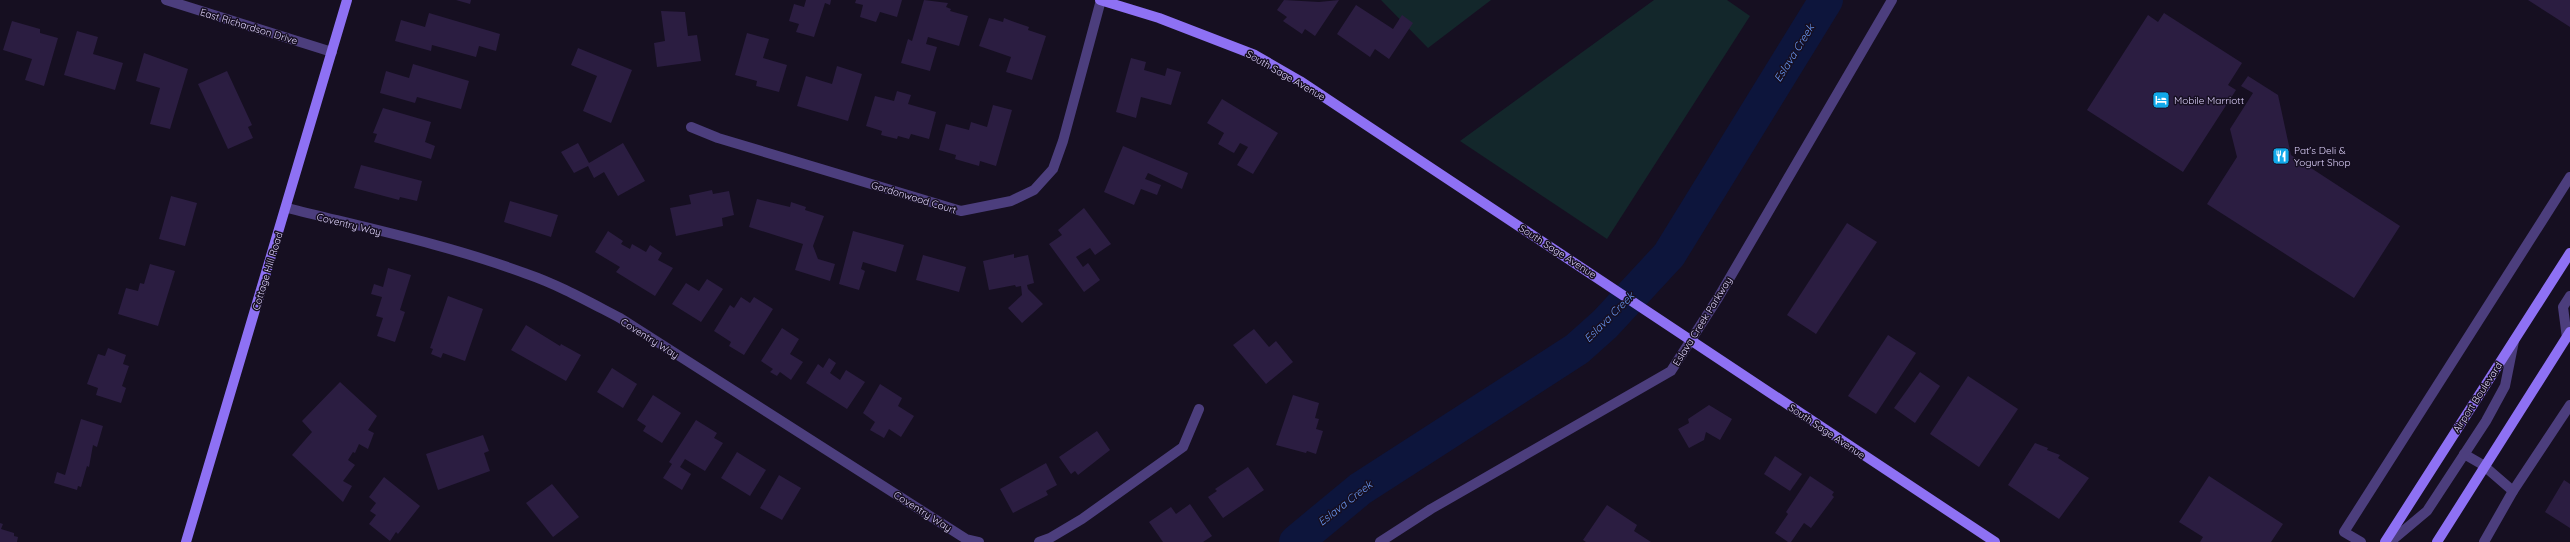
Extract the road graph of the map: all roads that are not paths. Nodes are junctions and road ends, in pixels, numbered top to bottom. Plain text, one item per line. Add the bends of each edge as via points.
1 (166, 0) edge
2 (348, 0) edge
3 (1100, 0) edge
4 (1892, 0) edge
5 (332, 52) junction
6 (691, 127) dead end
7 (2570, 177) edge
8 (287, 208) junction
9 (2570, 252) edge
10 (2570, 296) edge
11 (2568, 335) edge
12 (2514, 339) junction
13 (1690, 340) junction
14 (2570, 404) edge
15 (1199, 409) dead end
16 (2464, 454) junction
17 (2483, 465) junction
18 (2513, 491) junction
19 (186, 542) edge
20 (979, 542) edge
21 (1039, 542) edge
22 (1380, 542) edge
23 (1996, 542) edge
24 (2361, 542) edge
25 (2385, 542) edge
26 (2390, 542) edge
27 (2436, 542) edge
28 (2484, 542) edge

1 - 5 street, East Richardson Drive
2 - 5 street, Cottage Hill Road
3 - 6 street, Gordonwood Court via 1054,169 1034,190 1011,202 961,212 718,138
3 - 13 street, South Sage Avenue via 1160,18 1255,55 1300,81
4 - 13 street, Eslava Creek Parkway
5 - 8 street, Cottage Hill Road
7 - 24 street via 2344,532
8 - 19 street, Cottage Hill Road
8 - 20 street, Coventry Way via 464,253 564,289 620,318 966,539
9 - 12 street, Airport Boulevard
10 - 11 street via 2563,307
11 - 17 street
12 - 16 street via 2505,386
12 - 25 street, Airport Boulevard
13 - 22 street, Eslava Creek Parkway via 1671,371 1431,509
13 - 23 street, South Sage Avenue
14 - 18 street
15 - 21 street via 1183,447 1082,519
16 - 17 street
16 - 26 street via 2427,511
17 - 18 street
17 - 27 street
18 - 28 street

